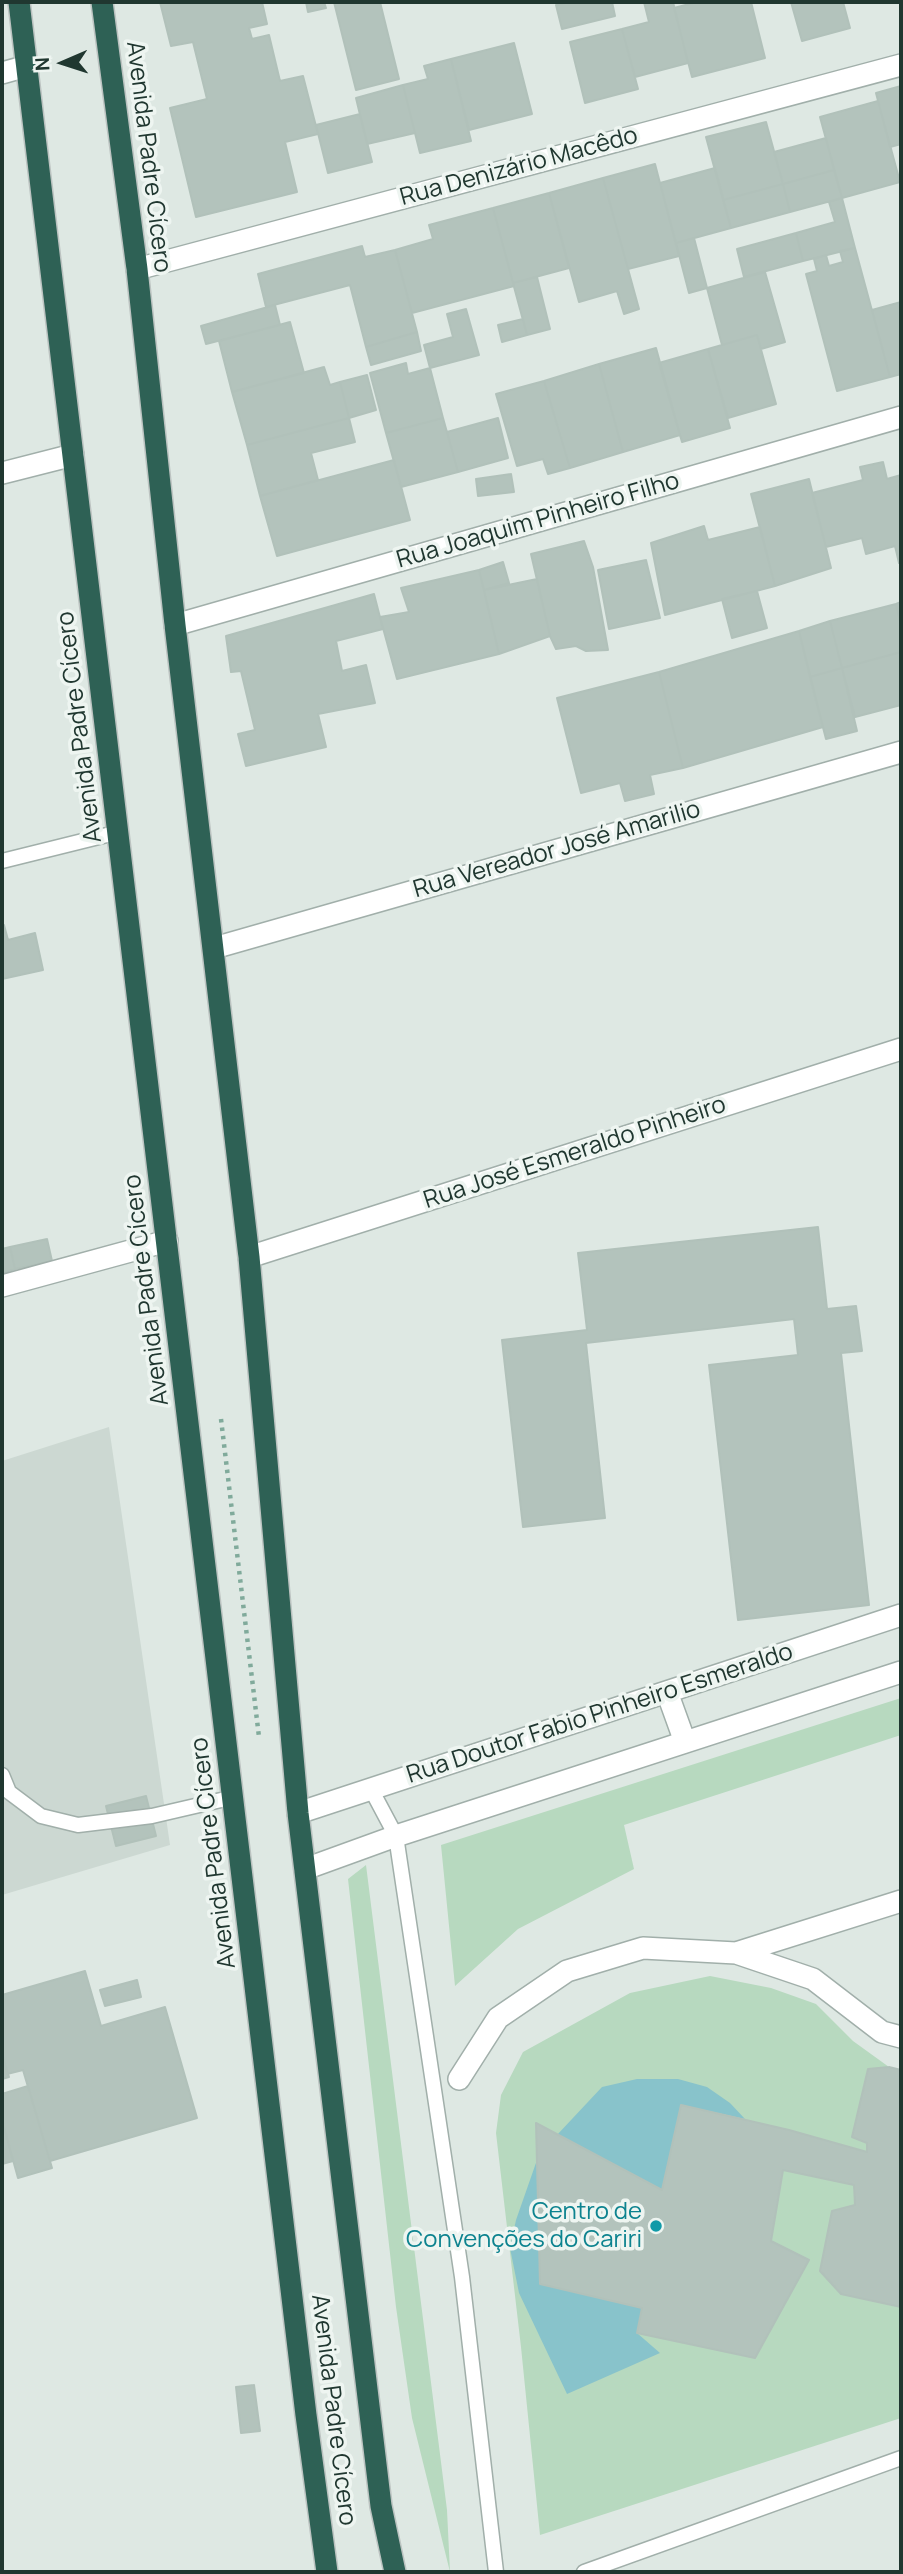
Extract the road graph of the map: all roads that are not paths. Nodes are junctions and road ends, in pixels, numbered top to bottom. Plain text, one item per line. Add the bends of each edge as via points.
1 (19, 2) edge
2 (102, 2) edge
3 (901, 65) edge
4 (27, 66) junction
5 (2, 73) edge
6 (137, 269) junction
7 (901, 417) edge
8 (73, 455) junction
9 (2, 473) edge
10 (175, 625) junction
11 (901, 752) edge
12 (119, 832) junction
13 (2, 861) edge
14 (214, 948) junction
15 (901, 1049) edge
16 (167, 1241) junction
17 (249, 1257) junction
18 (2, 1286) edge
19 (901, 1615) edge
20 (901, 1672) edge
21 (667, 1692) junction
22 (685, 1742) junction
23 (2, 1775) edge
24 (371, 1789) junction
25 (234, 1797) junction
26 (298, 1814) junction
27 (396, 1836) junction
28 (305, 1868) junction
29 (901, 1901) edge
30 (736, 1953) junction
31 (901, 2037) edge
32 (459, 2079) dead end
33 (901, 2458) edge
34 (327, 2572) edge
35 (395, 2572) edge
36 (496, 2572) edge
37 (584, 2572) edge

1 - 4 highway, Avenida Padre Cícero
2 - 6 highway, Avenida Padre Cícero
3 - 6 street, Rua Denizário Macêdo
4 - 5 street
4 - 8 highway, Avenida Padre Cícero
6 - 10 highway, Avenida Padre Cícero
7 - 10 street, Rua Joaquim Pinheiro Filho
8 - 9 street
8 - 12 highway, Avenida Padre Cícero
10 - 14 highway, Avenida Padre Cícero
11 - 14 street, Rua Vereador José Amarilio
12 - 13 lane
12 - 16 highway, Avenida Padre Cícero
14 - 17 highway, Avenida Padre Cícero
15 - 17 street, Rua José Esmeraldo Pinheiro
16 - 18 street
16 - 25 highway, Avenida Padre Cícero
17 - 26 highway, Avenida Padre Cícero
19 - 21 street, Rua Doutor Fabio Pinheiro Esmeraldo
20 - 22 street
21 - 22 street
21 - 24 street, Rua Doutor Fabio Pinheiro Esmeraldo
22 - 27 street
23 - 25 lane via 9,1792 41,1816 78,1825 152,1816
24 - 26 street, Rua Doutor Fabio Pinheiro Esmeraldo
24 - 27 lane
25 - 34 highway, Avenida Padre Cícero
26 - 28 highway, Avenida Padre Cícero
27 - 28 street
27 - 36 lane via 462,2277
28 - 35 highway, Avenida Padre Cícero via 382,2506
29 - 30 street
30 - 31 street via 813,1979 882,2032
30 - 32 street via 643,1948 567,1970 498,2018
33 - 37 lane

